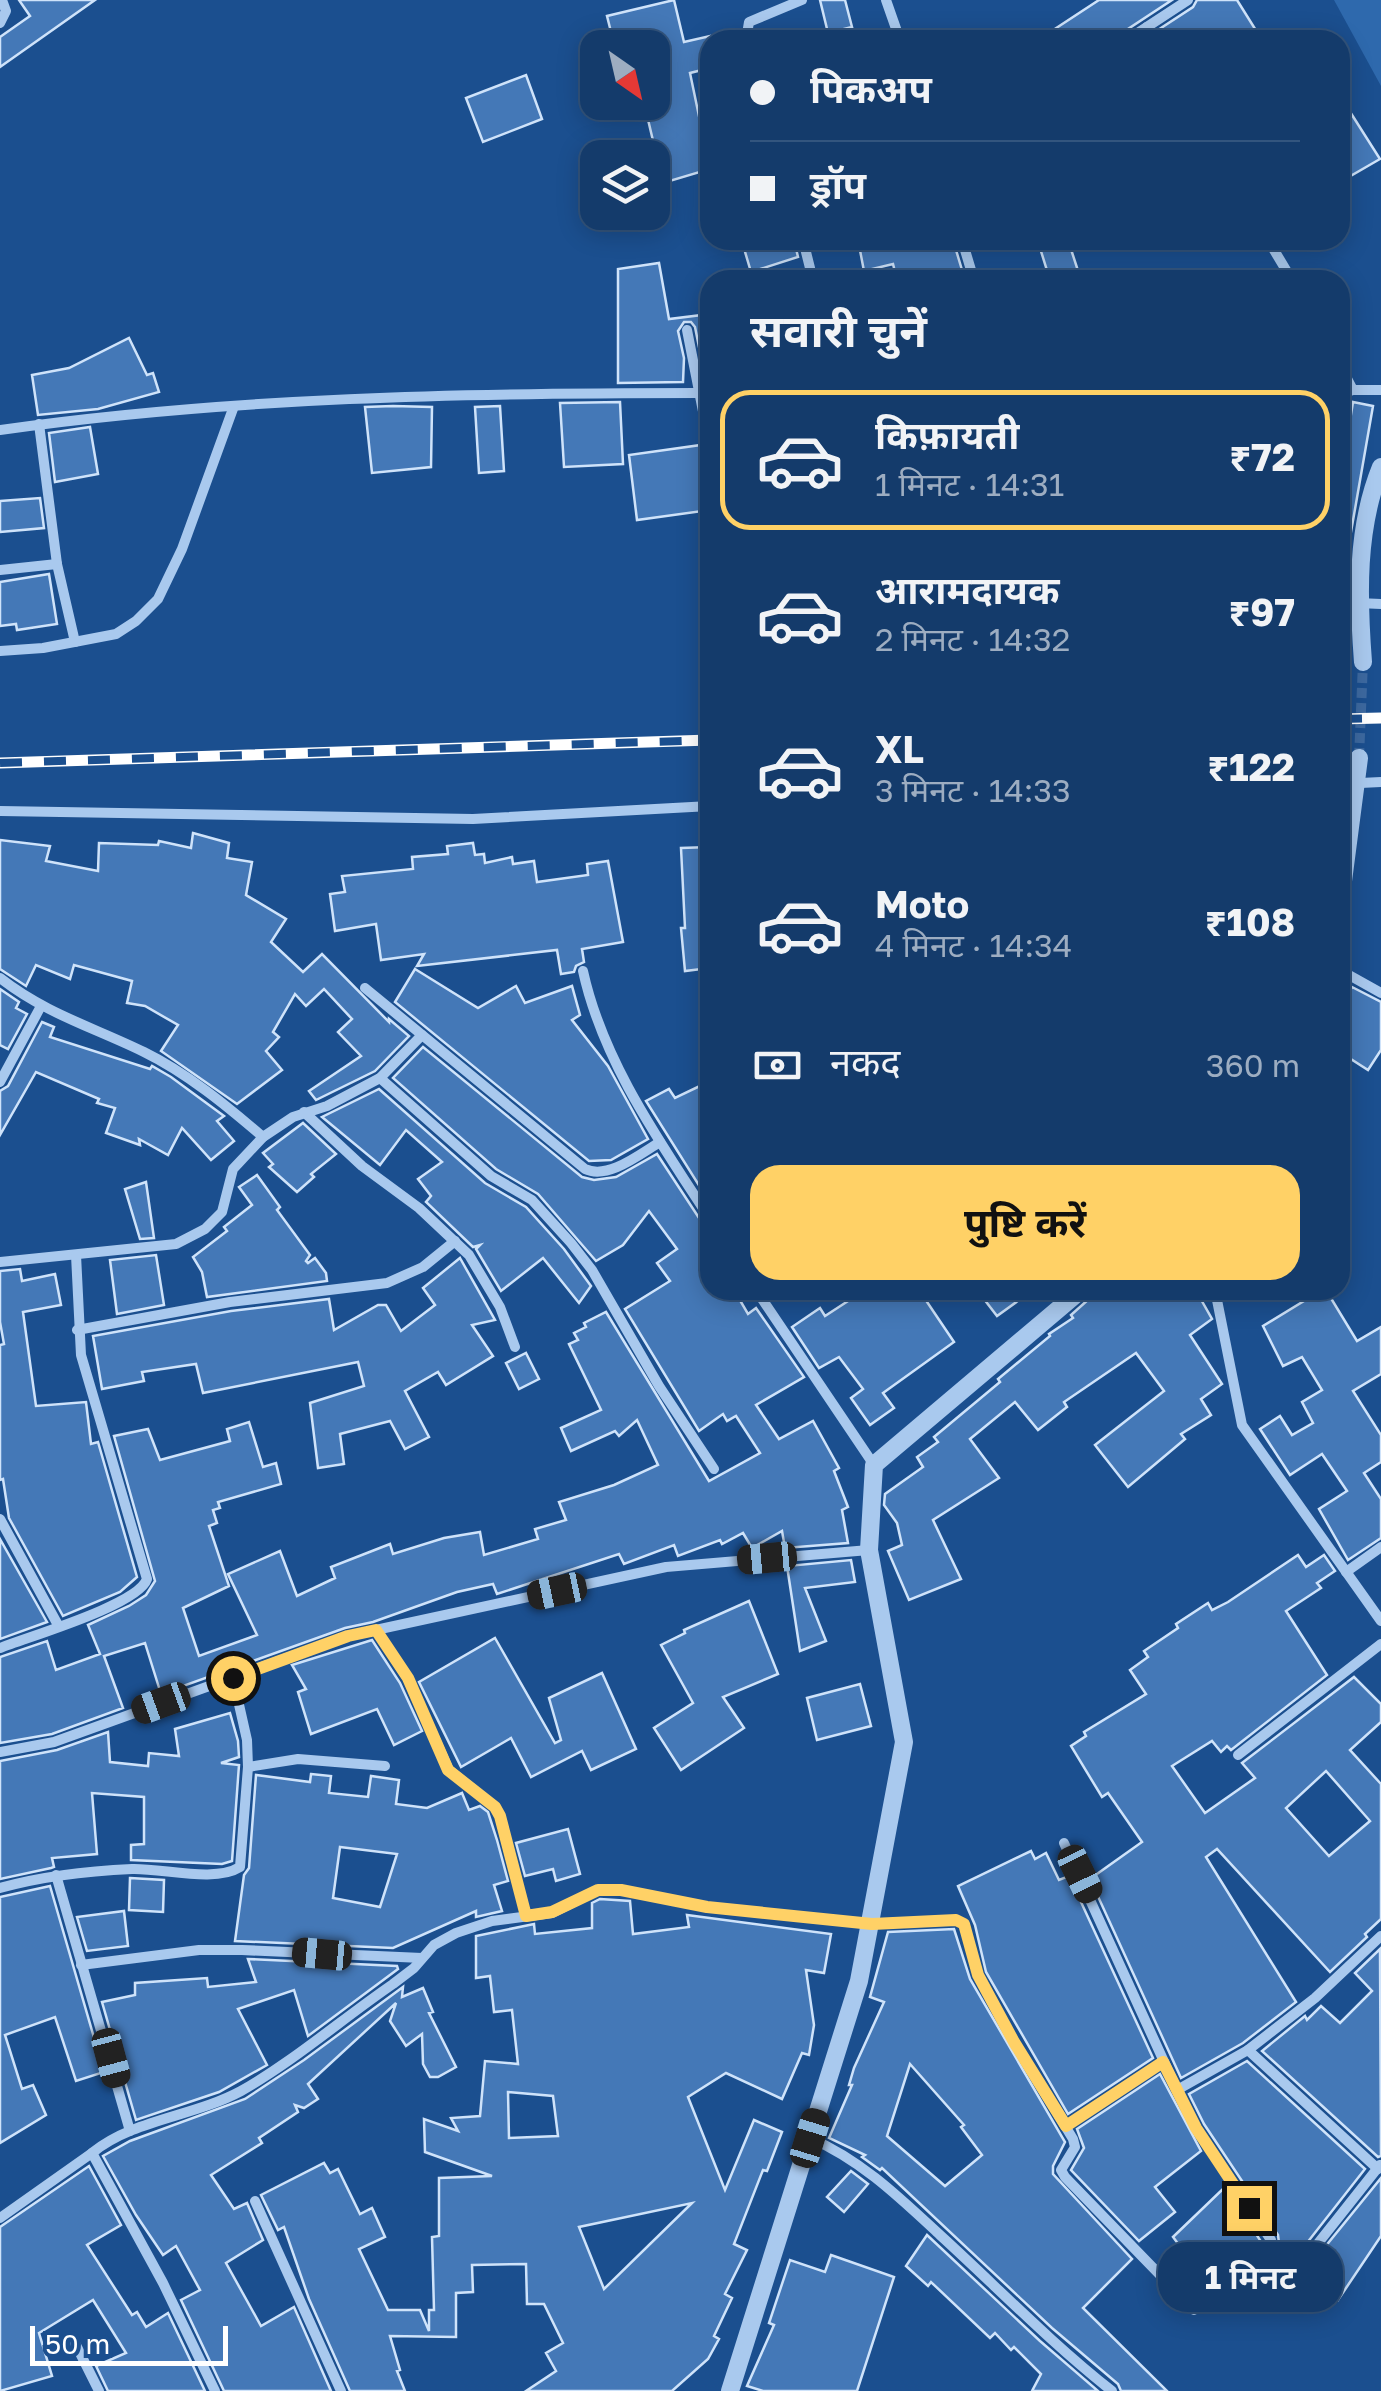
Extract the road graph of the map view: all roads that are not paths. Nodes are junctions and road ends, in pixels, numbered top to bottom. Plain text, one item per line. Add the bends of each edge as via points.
1 (2, 0) edge
2 (802, 0) edge
3 (886, 0) edge
4 (1188, 0) edge
5 (0, 23) edge
6 (1147, 26) junction
7 (748, 30) edge
8 (896, 30) edge
9 (1141, 30) edge
10 (1149, 30) edge
11 (687, 330) dead end
12 (1350, 384) edge
13 (1353, 390) junction
14 (1381, 390) edge
15 (1350, 391) edge
16 (700, 394) joint
17 (234, 406) junction
18 (39, 424) junction
19 (0, 430) edge
20 (1381, 467) edge
21 (57, 564) junction
22 (0, 570) edge
23 (1358, 603) junction
24 (1381, 604) edge
25 (74, 642) junction
26 (0, 650) edge
27 (1363, 662) tunnel mouth
28 (1359, 758) tunnel mouth
29 (1350, 779) edge
30 (1381, 782) edge
31 (1350, 784) edge
32 (700, 807) edge
33 (0, 811) edge
34 (583, 971) dead end
35 (1350, 976) edge
36 (0, 978) edge
37 (364, 988) dead end
38 (1381, 993) edge
39 (41, 1006) junction
40 (422, 1035) junction
41 (380, 1078) junction
42 (0, 1082) edge
43 (304, 1112) junction
44 (263, 1137) junction
45 (660, 1142) junction
46 (700, 1204) edge
47 (455, 1242) junction
48 (76, 1255) junction
49 (0, 1262) edge
50 (763, 1300) edge
51 (1069, 1300) edge
52 (1217, 1300) edge
53 (77, 1330) junction
54 (515, 1347) dead end
55 (874, 1465) junction
56 (714, 1469) dead end
57 (0, 1520) edge
58 (1381, 1547) edge
59 (869, 1550) junction
60 (1346, 1572) junction
61 (1381, 1622) edge
62 (58, 1625) junction
63 (376, 1630) junction
64 (1381, 1644) edge
65 (0, 1648) edge
66 (233, 1678) junction
67 (0, 1752) edge
68 (1238, 1755) dead end
69 (385, 1766) dead end
70 (248, 1767) junction
71 (1064, 1843) dead end
72 (56, 1875) junction
73 (0, 1888) edge
74 (526, 1916) junction
75 (872, 1924) junction
76 (1381, 1936) edge
77 (422, 1958) junction
78 (81, 1964) junction
79 (1248, 2050) junction
80 (1163, 2062) junction
81 (1176, 2090) junction
82 (1066, 2126) junction
83 (130, 2131) junction
84 (810, 2138) junction
85 (92, 2153) junction
86 (1380, 2167) edge
87 (256, 2202) dead end
88 (0, 2218) edge
89 (1271, 2240) dead end
90 (1300, 2266) dead end
91 (1194, 2310) dead end
92 (75, 2343) dead end
93 (99, 2391) edge
94 (215, 2391) edge
95 (341, 2391) edge
96 (730, 2391) edge
97 (1112, 2391) edge

1 - 5 street via 6,12
2 - 7 street via 749,22
3 - 8 street
4 - 6 street
6 - 9 street
6 - 10 street
11 - 16 street
12 - 13 street
13 - 14 street
13 - 15 street
16 - 17 street via 498,393
17 - 18 street
17 - 25 street via 158,599 116,634
18 - 19 street
18 - 21 street
20 - 23 street via 1367,500
21 - 22 street
21 - 25 street
23 - 24 street
23 - 27 street
25 - 26 street
28 - 29 street
30 - 31 street
32 - 33 street via 473,819
34 - 45 street via 607,1043
35 - 38 street
36 - 39 street
37 - 40 street
39 - 42 street
39 - 44 street via 146,1052
40 - 41 street
40 - 45 street via 594,1173
41 - 43 street
41 - 56 street via 491,1176 532,1200 571,1243
43 - 44 street
43 - 47 street
44 - 48 street via 233,1169 222,1212 205,1229 176,1244
45 - 46 street
47 - 53 street via 387,1283
47 - 54 street via 486,1278
48 - 49 street
48 - 53 street
50 - 55 street
51 - 55 street
52 - 60 street via 1242,1425
53 - 62 street via 147,1579 124,1602
55 - 59 street
57 - 62 street
58 - 60 street
59 - 63 street via 666,1567
59 - 75 street via 904,1742
60 - 61 street
62 - 65 street
63 - 66 street
63 - 74 street via 408,1678 448,1770 500,1816
64 - 68 street
66 - 67 street via 54,1742
66 - 70 street
69 - 70 street via 298,1759
70 - 72 street via 242,1862 234,1870
71 - 80 street
72 - 73 street
72 - 78 street
74 - 75 street via 610,1890
74 - 77 street via 456,1933
75 - 82 street via 964,1924 978,1975
75 - 84 street
76 - 79 street
77 - 78 street via 228,1950
77 - 83 street via 240,2091
78 - 83 street
79 - 81 street
79 - 86 street
80 - 81 street
80 - 82 street
81 - 89 street
82 - 91 street via 1076,2147 1063,2164 1065,2177
83 - 85 street
84 - 96 street
84 - 97 street via 879,2180
85 - 88 street
85 - 94 street
86 - 90 street
87 - 95 street
92 - 93 street

